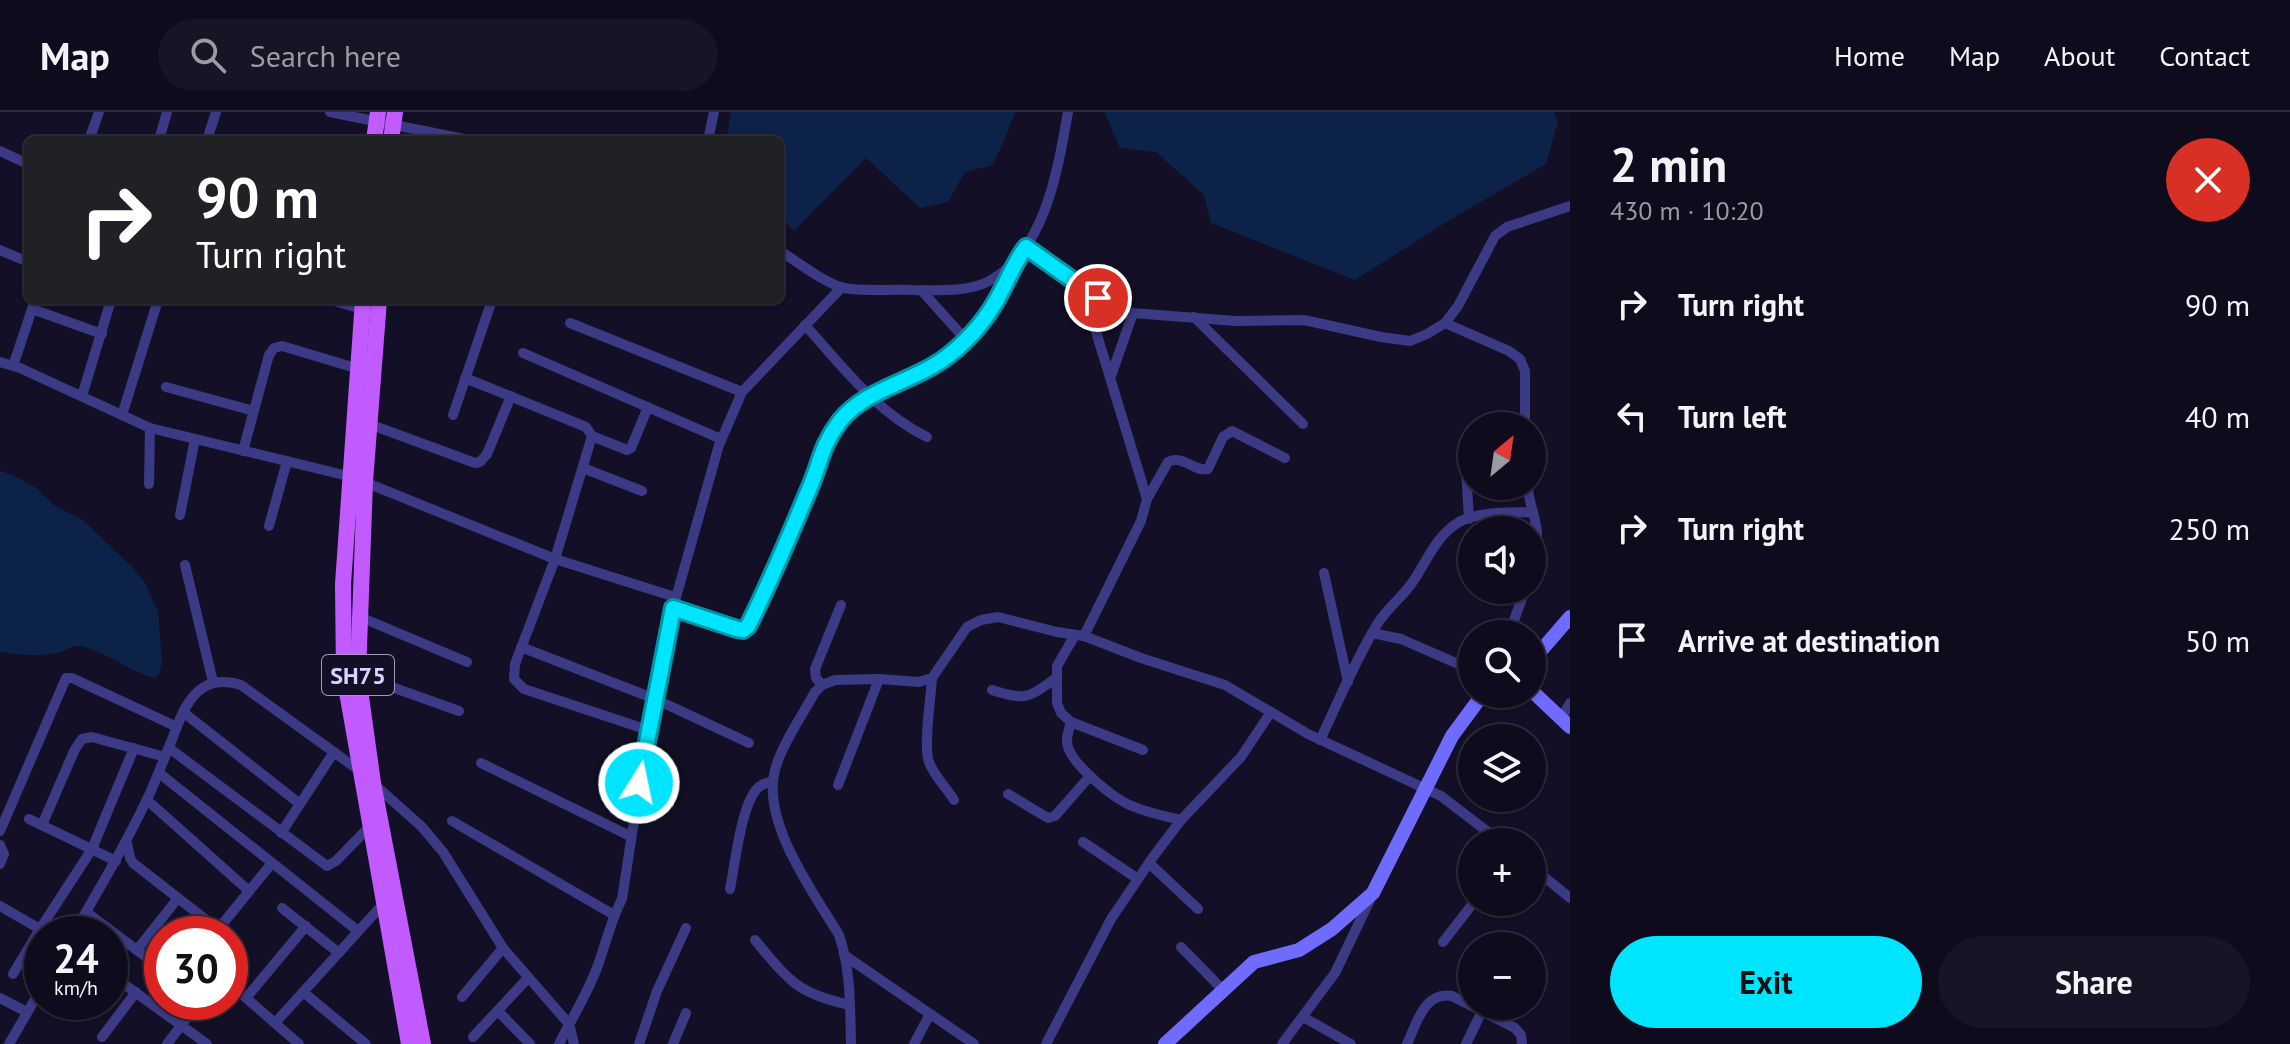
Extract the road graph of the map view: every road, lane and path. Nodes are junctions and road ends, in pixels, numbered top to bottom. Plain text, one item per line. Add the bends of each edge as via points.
1 (99, 112) edge
2 (167, 112) edge
3 (216, 112) edge
4 (330, 112) edge
5 (714, 112) edge
6 (1068, 112) edge
7 (386, 122) edge
8 (90, 136) edge
9 (160, 136) edge
10 (208, 136) edge
11 (451, 136) edge
12 (709, 136) edge
13 (0, 151) edge
14 (24, 162) edge
15 (1570, 206) edge
16 (1026, 247) junction
17 (0, 250) edge
18 (784, 253) edge
19 (1017, 258) junction
20 (24, 260) edge
21 (842, 287) junction
22 (1083, 289) junction
23 (921, 290) junction
24 (34, 304) edge
25 (110, 304) edge
26 (157, 304) edge
27 (362, 304) edge
28 (379, 304) edge
29 (491, 304) edge
30 (1133, 313) junction
31 (1194, 317) junction
32 (570, 323) dead end
33 (1445, 323) junction
34 (805, 325) junction
35 (102, 334) junction
36 (966, 340) junction
37 (523, 353) dead end
38 (0, 362) edge
39 (13, 366) junction
40 (359, 369) junction
41 (1111, 377) junction
42 (465, 378) junction
43 (166, 387) dead end
44 (742, 392) junction
45 (82, 396) junction
46 (511, 396) junction
47 (869, 396) junction
48 (648, 407) junction
49 (254, 411) junction
50 (1525, 412) edge
51 (122, 415) junction
52 (453, 415) dead end
53 (369, 424) junction
54 (1303, 424) dead end
55 (150, 428) junction
56 (592, 436) junction
57 (927, 437) dead end
58 (195, 439) junction
59 (721, 439) junction
60 (243, 451) junction
61 (1285, 458) dead end
62 (287, 461) junction
63 (583, 468) junction
64 (358, 479) junction
65 (149, 484) dead end
66 (642, 491) dead end
67 (1147, 499) junction
68 (1529, 500) edge
69 (1533, 512) junction
70 (180, 515) dead end
71 (1482, 516) edge
72 (1534, 516) edge
73 (1458, 523) edge
74 (269, 526) dead end
75 (555, 559) junction
76 (185, 565) dead end
77 (1324, 573) dead end
78 (674, 602) junction
79 (841, 605) dead end
80 (360, 617) junction
81 (1570, 617) edge
82 (1372, 633) junction
83 (1080, 635) junction
84 (1546, 645) edge
85 (521, 647) junction
86 (467, 662) dead end
87 (1458, 664) edge
88 (358, 675) junction
89 (932, 678) junction
90 (1056, 678) junction
91 (879, 679) junction
92 (213, 682) junction
93 (1348, 682) junction
94 (822, 685) junction
95 (992, 690) dead end
96 (655, 699) junction
97 (1570, 703) edge
98 (1546, 704) edge
99 (1473, 708) edge
100 (459, 711) dead end
101 (183, 712) junction
102 (1271, 712) junction
103 (1071, 722) junction
104 (1566, 723) edge
105 (177, 727) junction
106 (648, 730) junction
107 (1320, 740) junction
108 (749, 743) dead end
109 (134, 748) junction
110 (1143, 750) dead end
111 (334, 752) junction
112 (167, 753) junction
113 (481, 763) dead end
114 (360, 771) junction
115 (159, 773) junction
116 (1090, 776) junction
117 (773, 781) junction
118 (373, 783) junction
119 (838, 785) dead end
120 (1425, 787) junction
121 (1008, 794) dead end
122 (147, 800) junction
123 (954, 800) dead end
124 (300, 804) junction
125 (29, 819) dead end
126 (1181, 820) junction
127 (452, 821) dead end
128 (42, 825) junction
129 (370, 826) junction
130 (1484, 828) edge
131 (0, 831) edge
132 (281, 833) junction
133 (630, 836) junction
134 (1083, 842) dead end
135 (127, 843) junction
136 (0, 845) edge
137 (92, 849) junction
138 (116, 861) junction
139 (272, 863) junction
140 (1149, 863) junction
141 (0, 864) edge
142 (1546, 878) edge
143 (1138, 879) junction
144 (730, 889) dead end
145 (249, 891) junction
146 (1373, 893) junction
147 (178, 898) junction
148 (1570, 898) edge
149 (384, 903) junction
150 (0, 906) edge
151 (282, 908) dead end
152 (1198, 909) dead end
153 (86, 912) junction
154 (614, 915) junction
155 (48, 916) edge
156 (84, 916) edge
157 (199, 916) edge
158 (229, 916) edge
159 (1463, 916) edge
160 (24, 920) edge
161 (306, 926) junction
162 (686, 928) dead end
163 (358, 931) junction
164 (755, 940) dead end
165 (1443, 942) dead end
166 (1181, 947) dead end
167 (503, 948) junction
168 (137, 950) junction
169 (339, 953) junction
170 (144, 955) edge
171 (844, 955) junction
172 (24, 956) edge
173 (13, 974) dead end
174 (528, 978) junction
175 (128, 986) edge
176 (1223, 990) junction
177 (136, 992) junction
178 (303, 992) junction
179 (248, 996) edge
180 (462, 997) dead end
181 (0, 998) edge
182 (1458, 999) edge
183 (248, 1000) edge
184 (849, 1005) junction
185 (24, 1010) edge
186 (498, 1011) junction
187 (686, 1013) dead end
188 (930, 1014) junction
189 (24, 1017) edge
190 (1303, 1017) junction
191 (186, 1020) edge
192 (1478, 1020) edge
193 (1499, 1020) edge
194 (275, 1023) junction
195 (569, 1024) junction
196 (182, 1025) junction
197 (102, 1037) dead end
198 (473, 1037) dead end
199 (956, 1039) edge
200 (9, 1044) edge
201 (167, 1044) edge
202 (207, 1044) edge
203 (299, 1044) edge
204 (366, 1044) edge
205 (409, 1044) edge
206 (423, 1044) edge
207 (530, 1044) edge
208 (559, 1044) edge
209 (574, 1044) edge
210 (639, 1044) edge
211 (673, 1044) edge
212 (851, 1044) edge
213 (914, 1044) edge
214 (974, 1044) edge
215 (1046, 1044) edge
216 (1165, 1044) edge
217 (1282, 1044) edge
218 (1351, 1044) edge
219 (1407, 1044) edge
220 (1466, 1044) edge
221 (1522, 1044) edge

1 - 8 street
2 - 9 street
3 - 10 street
4 - 7 street
5 - 12 street
6 - 16 street via 1046,207
7 - 11 street
13 - 14 street
15 - 33 street via 1516,223 1495,236
16 - 19 street
16 - 22 street
17 - 20 street
18 - 21 street
19 - 23 street via 991,280 970,287
19 - 36 street via 981,325
21 - 23 street
21 - 34 street
22 - 30 street
22 - 41 street
23 - 36 street
24 - 35 street
24 - 39 street
25 - 35 street
26 - 51 street
27 - 40 main road, SH75
28 - 53 main road, SH75
29 - 42 street
30 - 31 street
30 - 41 street
31 - 33 street via 1304,320 1410,341
31 - 54 street
32 - 44 street
33 - 50 street via 1520,359
34 - 44 street
34 - 47 street
35 - 45 street
36 - 47 street via 934,366
37 - 48 street
38 - 39 street
39 - 45 street
40 - 49 street via 274,348
40 - 64 main road, SH75
41 - 67 street
42 - 46 street
42 - 52 street
43 - 49 street
44 - 59 street
45 - 51 street
46 - 53 street via 487,454 475,463
46 - 56 street via 586,427
47 - 57 street
47 - 78 street via 824,444 748,626 737,629
48 - 56 street via 631,448
48 - 59 street
49 - 60 street
51 - 55 street
53 - 64 main road, SH75
55 - 58 street
55 - 65 street
56 - 63 street
58 - 60 street
58 - 70 street
59 - 78 street
60 - 62 street
61 - 67 street via 1232,431 1223,437 1208,469 1180,459 1168,462
62 - 64 street
62 - 74 street
63 - 66 street
63 - 75 street
64 - 75 street
64 - 80 main road, SH75
64 - 114 main road, SH75 via 343,584 344,675
67 - 83 street via 1141,521
68 - 69 street
69 - 71 street
69 - 72 street
73 - 82 street via 1443,535
75 - 78 street
75 - 85 street
76 - 92 street
77 - 93 street
78 - 96 street
79 - 94 street via 815,669
80 - 86 street
80 - 88 main road, SH75
81 - 84 street
82 - 87 street via 1401,639
82 - 93 street
83 - 89 street via 998,617 981,620 967,627
83 - 90 street via 1057,666
83 - 102 street via 1225,685
85 - 96 street
85 - 106 street via 513,672 518,685
88 - 100 street
88 - 118 main road, SH75
89 - 91 street
89 - 123 street via 927,757
90 - 95 street via 1030,696
90 - 103 street via 1057,703
91 - 94 street
91 - 119 street
92 - 101 street via 192,697
92 - 111 street via 241,685
93 - 107 street
94 - 117 street via 780,757
96 - 106 street
96 - 108 street
97 - 104 street
98 - 104 street
99 - 120 street
101 - 105 street
101 - 124 street
102 - 107 street
102 - 126 street via 1241,757
103 - 110 street
103 - 116 street via 1068,749
105 - 112 street
105 - 131 street via 66,678
106 - 133 street
107 - 120 street
109 - 112 street
109 - 128 street via 82,739
109 - 137 street
111 - 114 street
111 - 124 street
112 - 115 street
112 - 132 street
113 - 133 street
114 - 118 street
114 - 129 main road, SH75
115 - 122 street
115 - 139 street
116 - 121 street via 1048,818
116 - 126 street via 1133,807
117 - 144 street via 761,785 749,804
117 - 171 street via 779,825 839,935
118 - 167 street via 443,852
118 - 206 main road, SH75
120 - 130 street
120 - 146 street
122 - 135 street
122 - 145 street
124 - 132 street
125 - 128 street
126 - 140 street
127 - 154 street
128 - 137 street
129 - 132 street via 327,866
129 - 149 main road, SH75
133 - 154 street via 622,899
134 - 143 street
135 - 138 street
135 - 147 street via 133,863
136 - 141 street
137 - 138 street
137 - 155 street
138 - 153 street
139 - 145 street
139 - 163 street
140 - 143 street
140 - 152 street
142 - 148 street
143 - 215 street via 1111,919
145 - 158 street
146 - 176 street via 1332,929 1299,950 1254,962
146 - 190 street via 1335,973
147 - 157 street
147 - 168 street
149 - 163 street
149 - 205 main road, SH75
150 - 160 street
151 - 161 street
153 - 156 street
153 - 168 street
154 - 195 street via 598,965
159 - 165 street
161 - 169 street
161 - 179 street
162 - 210 street
163 - 169 street
164 - 184 street via 804,989
166 - 176 street
167 - 174 street
167 - 180 street
168 - 170 street
169 - 178 street
171 - 184 street
171 - 188 street
172 - 173 street
174 - 186 street
174 - 195 street
175 - 177 street
176 - 216 street
177 - 196 street
177 - 197 street
178 - 194 street
178 - 204 street
181 - 185 street
182 - 219 street via 1434,997
183 - 194 street
184 - 212 street
186 - 198 street
186 - 207 street
187 - 211 street
188 - 199 street
188 - 213 street
189 - 200 street
190 - 217 street
190 - 218 street
191 - 196 street
192 - 220 street
193 - 221 street via 1515,1028
194 - 203 street
195 - 208 street
195 - 209 street
196 - 201 street
196 - 202 street
199 - 214 street

